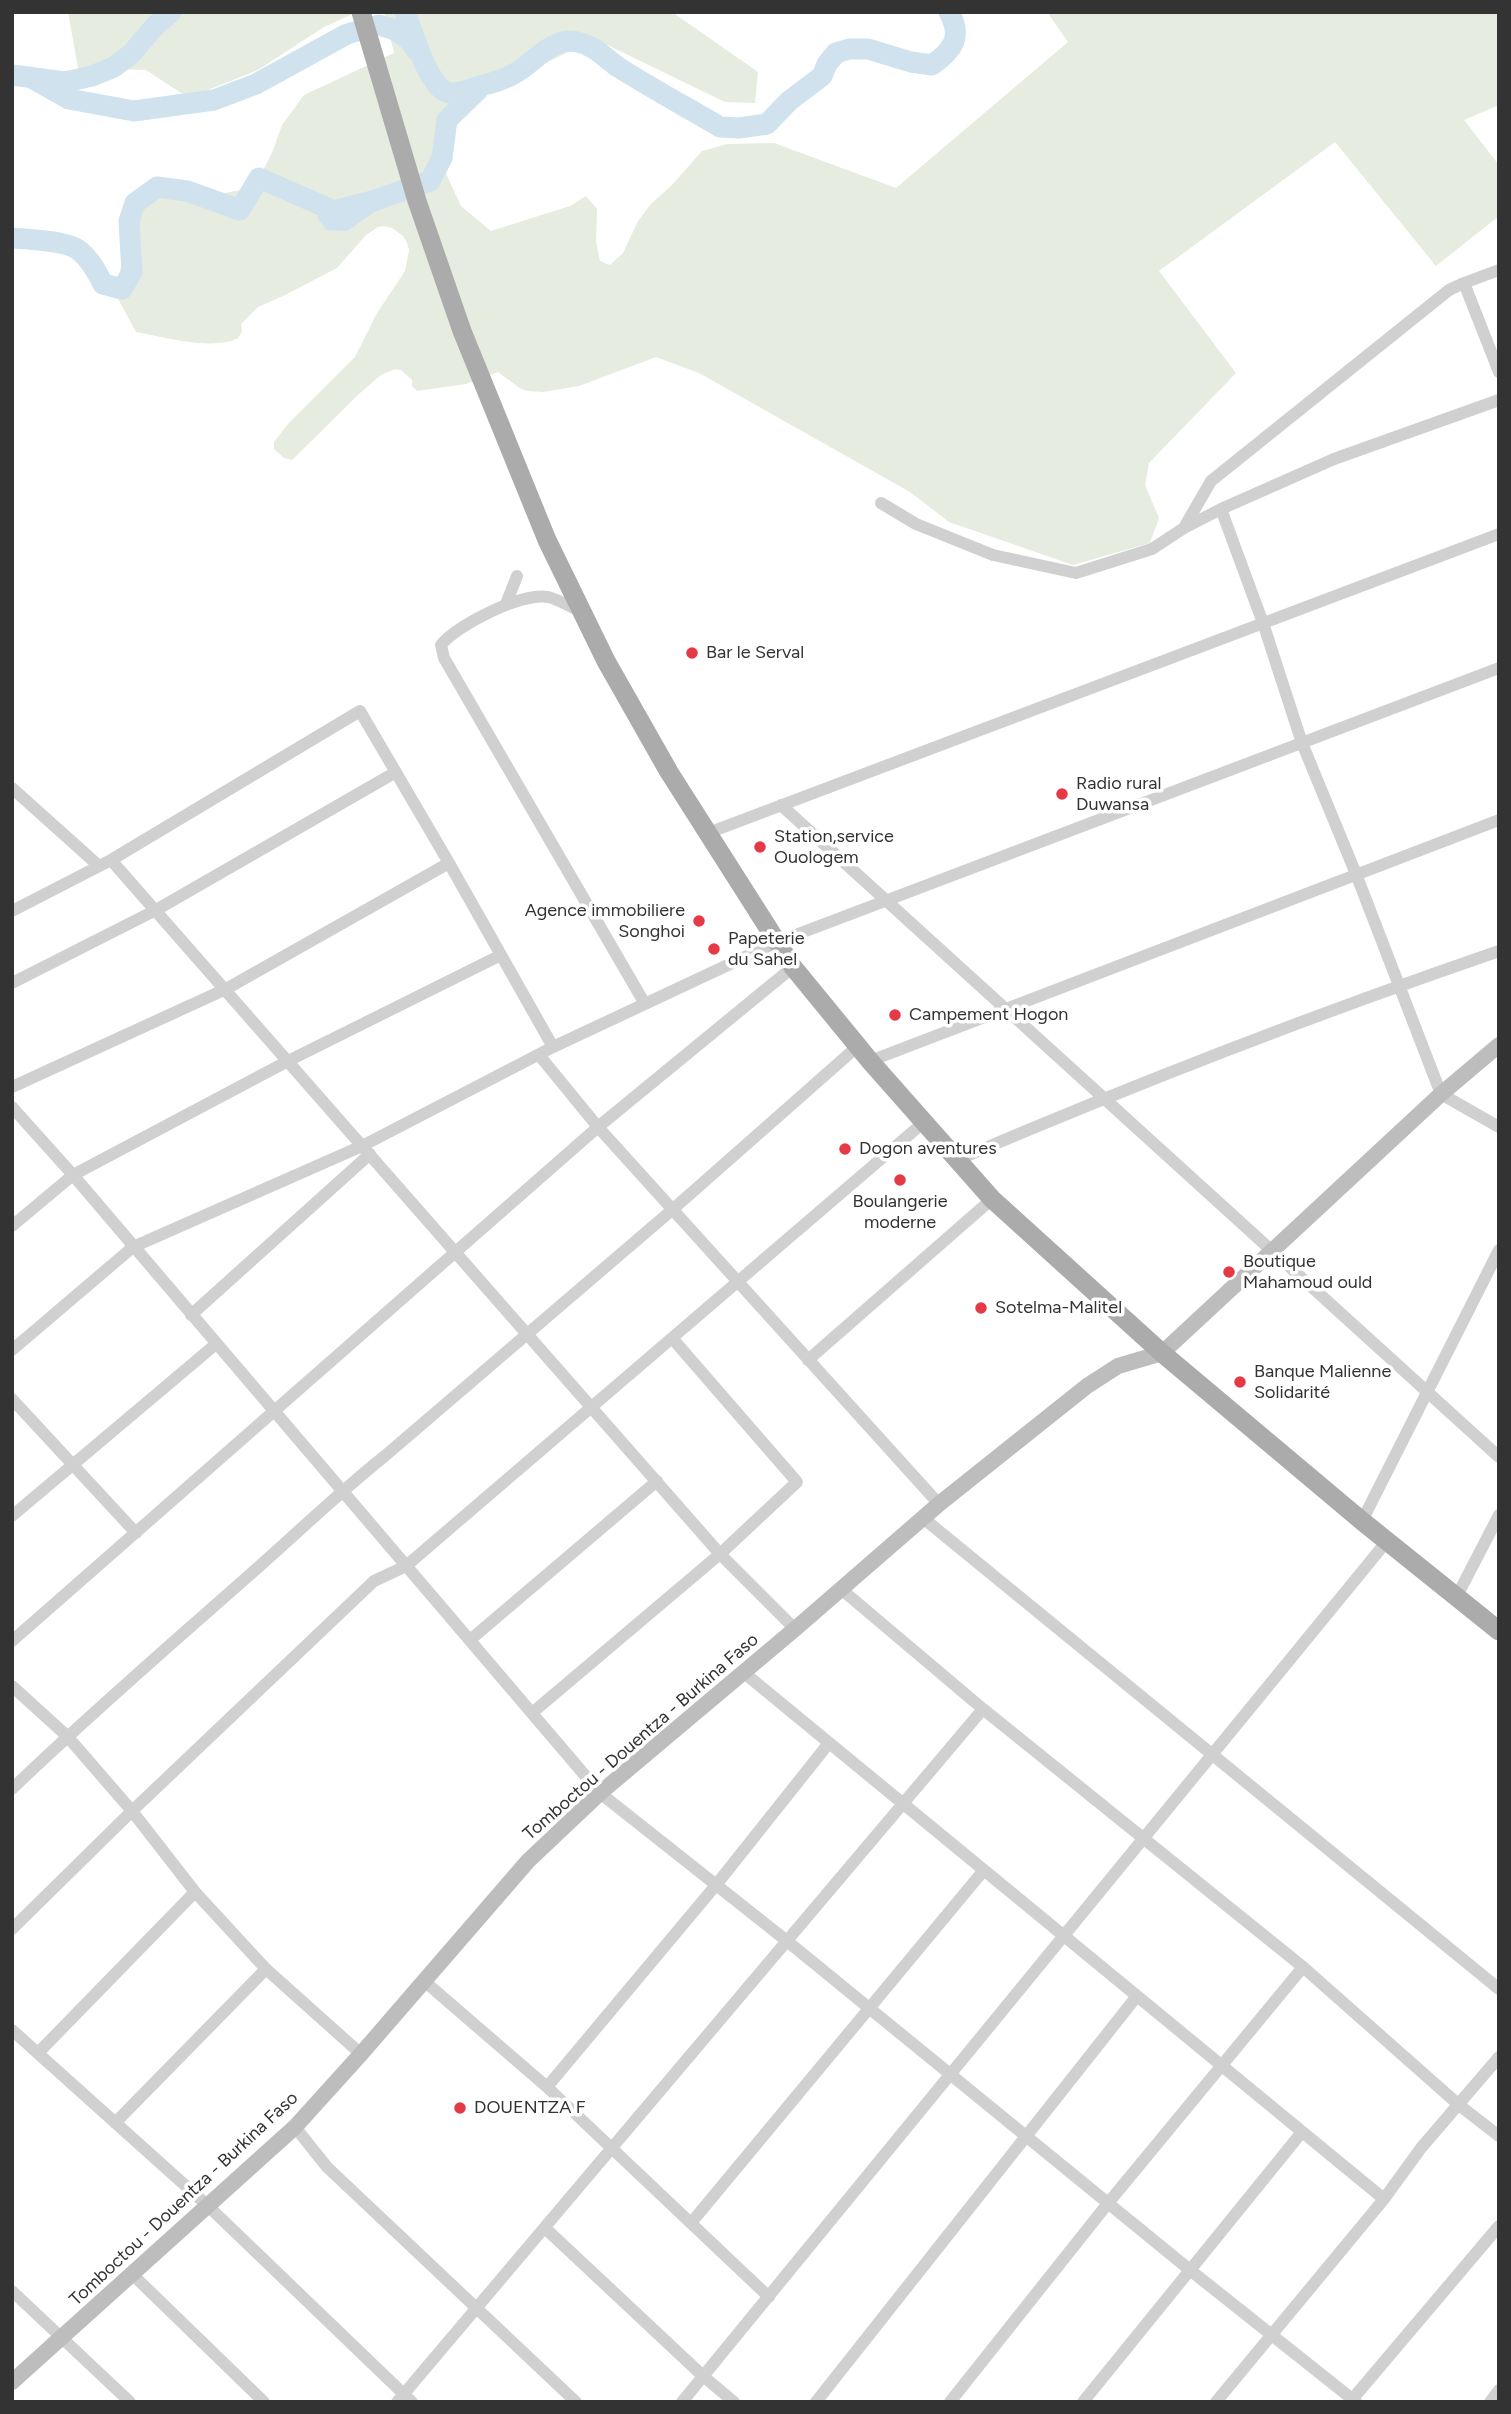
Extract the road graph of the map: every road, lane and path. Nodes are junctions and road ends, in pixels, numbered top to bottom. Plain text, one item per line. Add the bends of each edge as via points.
1 (361, 12) edge
2 (1499, 270) edge
3 (1464, 283) junction
4 (1499, 372) edge
5 (1499, 400) edge
6 (881, 503) dead end
7 (1221, 509) junction
8 (1184, 528) junction
9 (1499, 534) edge
10 (517, 576) dead end
11 (506, 604) junction
12 (583, 612) junction
13 (1263, 623) junction
14 (1499, 668) edge
15 (1302, 743) junction
16 (396, 772) junction
17 (12, 788) edge
18 (781, 805) junction
19 (1499, 820) edge
20 (708, 833) junction
21 (105, 863) junction
22 (449, 863) junction
23 (1356, 874) junction
24 (887, 901) junction
25 (156, 910) junction
26 (12, 911) edge
27 (777, 942) junction
28 (1499, 951) edge
29 (501, 955) junction
30 (793, 967) junction
31 (12, 983) edge
32 (1398, 985) junction
33 (226, 989) junction
34 (645, 1004) junction
35 (1006, 1008) junction
36 (1499, 1045) edge
37 (553, 1047) junction
38 (864, 1054) junction
39 (539, 1055) junction
40 (288, 1061) junction
41 (12, 1087) edge
42 (1441, 1094) junction
43 (1104, 1097) junction
44 (12, 1107) edge
45 (924, 1122) junction
46 (1499, 1126) edge
47 (598, 1127) junction
48 (366, 1150) junction
49 (957, 1160) junction
50 (73, 1175) junction
51 (992, 1199) junction
52 (672, 1210) junction
53 (12, 1226) edge
54 (133, 1247) junction
55 (1271, 1250) junction
56 (1499, 1250) edge
57 (456, 1252) junction
58 (737, 1282) junction
59 (191, 1315) junction
60 (527, 1333) junction
61 (672, 1338) junction
62 (216, 1344) junction
63 (12, 1350) edge
64 (1162, 1353) junction
65 (808, 1360) junction
66 (1428, 1393) junction
67 (12, 1399) edge
68 (593, 1408) junction
69 (274, 1411) junction
70 (1499, 1457) edge
71 (73, 1465) junction
72 (657, 1481) junction
73 (341, 1490) junction
74 (939, 1504) junction
75 (1499, 1515) edge
76 (12, 1516) edge
77 (923, 1518) junction
78 (1362, 1521) junction
79 (136, 1533) junction
80 (1387, 1541) junction
81 (720, 1554) junction
82 (407, 1566) junction
83 (841, 1589) junction
84 (1457, 1596) junction
85 (795, 1629) junction
86 (1499, 1631) edge
87 (470, 1640) junction
88 (12, 1641) edge
89 (743, 1672) junction
90 (12, 1686) edge
91 (983, 1709) junction
92 (532, 1713) junction
93 (67, 1736) junction
94 (830, 1743) junction
95 (1213, 1754) junction
96 (12, 1789) edge
97 (600, 1793) junction
98 (903, 1804) junction
99 (132, 1811) junction
100 (1143, 1839) junction
101 (984, 1870) junction
102 (716, 1885) junction
103 (195, 1892) junction
104 (12, 1929) edge
105 (1064, 1936) junction
106 (787, 1941) junction
107 (1303, 1967) junction
108 (265, 1969) junction
109 (423, 1980) junction
110 (1499, 1989) edge
111 (1137, 1996) junction
112 (869, 2007) junction
113 (12, 2030) edge
114 (38, 2053) junction
115 (361, 2054) junction
116 (1499, 2057) edge
117 (1222, 2066) junction
118 (951, 2074) junction
119 (547, 2087) junction
120 (1459, 2105) junction
121 (116, 2123) junction
122 (295, 2127) junction
123 (1302, 2132) junction
124 (1027, 2136) junction
125 (1499, 2136) edge
126 (612, 2149) junction
127 (1384, 2199) junction
128 (1109, 2202) junction
129 (208, 2205) junction
130 (691, 2223) junction
131 (1499, 2225) edge
132 (545, 2228) junction
133 (1190, 2270) junction
134 (132, 2274) junction
135 (12, 2291) edge
136 (769, 2297) junction
137 (477, 2308) junction
138 (1273, 2334) junction
139 (62, 2337) junction
140 (703, 2376) junction
141 (12, 2382) edge
142 (1499, 2390) edge
143 (404, 2399) edge
144 (1353, 2401) edge
145 (130, 2402) edge
146 (264, 2402) edge
147 (576, 2402) edge
148 (682, 2402) edge
149 (734, 2402) edge
150 (816, 2402) edge
151 (950, 2402) edge
152 (1083, 2402) edge
153 (1216, 2402) edge
154 (1490, 2402) edge

1 - 12 main road via 417,201 462,331 521,479
2 - 3 street
3 - 4 street
3 - 8 street via 1449,290 1211,481
5 - 7 street via 1334,459
6 - 8 street via 916,524 993,555 1076,573 1152,549
7 - 8 street
7 - 13 street
9 - 13 street
10 - 11 street
11 - 12 street via 547,597
11 - 34 street via 449,635 441,645 444,658
12 - 20 main road
13 - 15 street
13 - 18 street
14 - 15 street
15 - 23 street
15 - 24 street
16 - 21 street via 360,711
16 - 22 street
16 - 25 street
17 - 21 street
18 - 20 street
18 - 24 street
19 - 23 street
20 - 27 main road
21 - 25 street
21 - 26 street
22 - 29 street
22 - 33 street
23 - 32 street
23 - 35 street
24 - 27 street
24 - 35 street
25 - 31 street
25 - 33 street
27 - 30 main road
27 - 34 street
28 - 32 street
29 - 37 street
29 - 40 street
30 - 38 main road
30 - 47 street
32 - 42 street
32 - 43 street
33 - 40 street
33 - 41 street
34 - 37 street
35 - 38 street
35 - 43 street
36 - 42 main road
37 - 39 street
38 - 45 main road
38 - 52 street
39 - 47 street
39 - 48 street
40 - 48 street
40 - 50 street
42 - 46 street
42 - 55 main road
43 - 49 street
43 - 55 street
44 - 50 street
45 - 49 main road
45 - 58 street
47 - 52 street
47 - 57 street
48 - 54 street
48 - 57 street
48 - 59 street
49 - 51 main road
50 - 53 street
50 - 54 street
51 - 64 main road
51 - 65 street
52 - 58 street
52 - 60 street
54 - 59 street
54 - 63 street
55 - 64 main road
55 - 66 street
56 - 66 street
57 - 60 street
57 - 69 street
58 - 61 street
58 - 65 street
59 - 62 street
60 - 68 street
60 - 73 street
61 - 68 street
61 - 81 street via 796,1482
62 - 69 street
62 - 71 street
64 - 74 main road, Tomboctou - Douentza - Burkina Faso via 1118,1366 1087,1386
64 - 78 main road
65 - 74 street
66 - 70 street
66 - 78 street
67 - 71 street
68 - 72 street
68 - 82 street
69 - 73 street
69 - 79 street
71 - 76 street
71 - 79 street
72 - 81 street
72 - 87 street
73 - 82 street
73 - 93 street
74 - 77 main road, Tomboctou - Douentza - Burkina Faso
75 - 84 street
77 - 83 main road, Tomboctou - Douentza - Burkina Faso
77 - 95 street
78 - 80 main road
79 - 88 street
80 - 84 main road
80 - 95 street
81 - 85 street
81 - 92 street
82 - 87 street
82 - 99 street via 374,1581
83 - 85 main road, Tomboctou - Douentza - Burkina Faso
83 - 91 street
84 - 86 main road
85 - 89 main road, Tomboctou - Douentza - Burkina Faso
87 - 92 street
89 - 94 street
89 - 97 main road, Tomboctou - Douentza - Burkina Faso
90 - 93 street
91 - 98 street
91 - 100 street
92 - 97 street
93 - 96 street
93 - 99 street
94 - 98 street
94 - 102 street
95 - 100 street
95 - 110 street
97 - 102 street
97 - 109 main road, Tomboctou - Douentza - Burkina Faso via 528,1861
98 - 101 street
98 - 106 street
99 - 103 street
99 - 104 street
100 - 105 street
100 - 107 street
101 - 105 street
101 - 112 street
102 - 106 street
102 - 119 street
103 - 108 street
103 - 114 street
105 - 111 street
105 - 118 street
106 - 112 street
106 - 126 street
107 - 117 street
107 - 120 street
108 - 115 street
108 - 121 street
109 - 115 main road, Tomboctou - Douentza - Burkina Faso
109 - 119 street
111 - 117 street
111 - 124 street
112 - 118 street
112 - 130 street
113 - 114 street
114 - 121 street
115 - 122 main road, Tomboctou - Douentza - Burkina Faso
116 - 120 street
117 - 123 street
117 - 128 street
118 - 124 street
118 - 136 street
119 - 126 street
120 - 125 street
120 - 127 street
121 - 129 street
122 - 129 main road, Tomboctou - Douentza - Burkina Faso
122 - 137 street via 327,2167
123 - 127 street
123 - 133 street
124 - 128 street
124 - 150 street
126 - 130 street
126 - 132 street
127 - 138 street
128 - 133 street
128 - 151 street
129 - 134 main road, Tomboctou - Douentza - Burkina Faso
129 - 143 street
130 - 136 street
131 - 144 street
132 - 137 street
132 - 140 street
133 - 138 street
133 - 152 street
134 - 139 main road, Tomboctou - Douentza - Burkina Faso
134 - 146 street
135 - 139 street
136 - 140 street
137 - 143 street
137 - 147 street
138 - 144 street
138 - 153 street
139 - 141 main road, Tomboctou - Douentza - Burkina Faso
139 - 145 street
140 - 148 street
140 - 149 street
142 - 154 street

